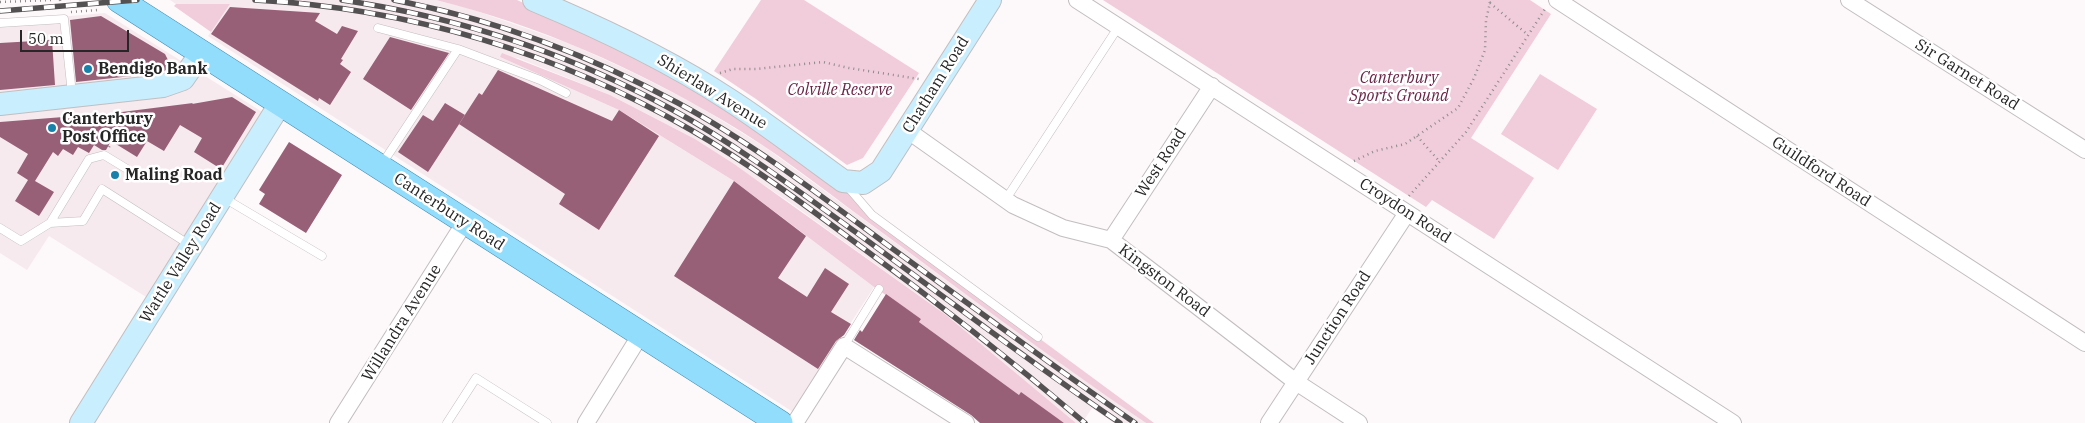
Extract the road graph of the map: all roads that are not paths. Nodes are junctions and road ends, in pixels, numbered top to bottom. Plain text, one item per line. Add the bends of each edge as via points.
1 (534, 0) edge
2 (990, 0) edge
3 (1077, 0) edge
4 (1849, 0) edge
5 (1559, 1) edge
6 (108, 5) edge
7 (0, 24) edge
8 (1119, 26) junction
9 (378, 28) dead end
10 (458, 49) junction
11 (201, 54) junction
12 (1212, 86) junction
13 (566, 93) dead end
14 (73, 96) junction
15 (0, 104) edge
16 (280, 104) junction
17 (908, 130) junction
18 (2085, 150) edge
19 (380, 168) junction
20 (127, 169) dead end
21 (842, 181) junction
22 (222, 197) junction
23 (1006, 200) junction
24 (1408, 213) junction
25 (465, 222) junction
26 (50, 223) junction
27 (0, 228) edge
28 (1111, 240) junction
29 (192, 246) junction
30 (322, 256) dead end
31 (879, 289) dead end
32 (641, 334) junction
33 (1038, 337) dead end
34 (2085, 343) edge
35 (844, 346) junction
36 (1296, 382) junction
37 (81, 423) edge
38 (338, 423) edge
39 (447, 423) edge
40 (547, 423) edge
41 (586, 423) edge
42 (780, 423) edge
43 (795, 423) edge
44 (966, 423) edge
45 (1269, 423) edge
46 (1359, 423) edge
47 (1733, 423) edge

1 - 21 street, Shierlaw Avenue via 582,20 698,81
2 - 17 street, Chatham Road
3 - 8 street, Croydon Road
4 - 18 street, Sir Garnet Road
5 - 34 street, Guildford Road
6 - 11 main road, Canterbury Road
7 - 14 lane via 64,19
8 - 12 street, Croydon Road
8 - 23 lane
9 - 10 lane
10 - 13 lane
10 - 19 lane
11 - 14 street via 183,79 162,86
11 - 16 main road, Canterbury Road
12 - 24 street, Croydon Road
12 - 28 street, West Road
14 - 15 street
16 - 19 main road, Canterbury Road
16 - 22 street, Wattle Valley Road
17 - 21 street, Chatham Road via 881,171 862,183
17 - 23 street, Kingston Road
19 - 25 main road, Canterbury Road
20 - 26 lane via 104,155 89,159
21 - 33 lane via 872,215
22 - 29 street, Wattle Valley Road
22 - 30 lane
23 - 28 street, Kingston Road via 1063,228
24 - 36 street, Junction Road
24 - 47 street, Croydon Road
25 - 32 main road, Canterbury Road
25 - 38 street, Willandra Avenue
26 - 27 lane via 21,241
26 - 29 lane via 82,221 102,190
28 - 36 street, Kingston Road
29 - 37 street, Wattle Valley Road
31 - 35 lane
32 - 41 street
32 - 42 main road, Canterbury Road
35 - 43 street
35 - 44 street
36 - 45 street, Junction Road
36 - 46 street, Kingston Road
39 - 40 lane via 476,378

